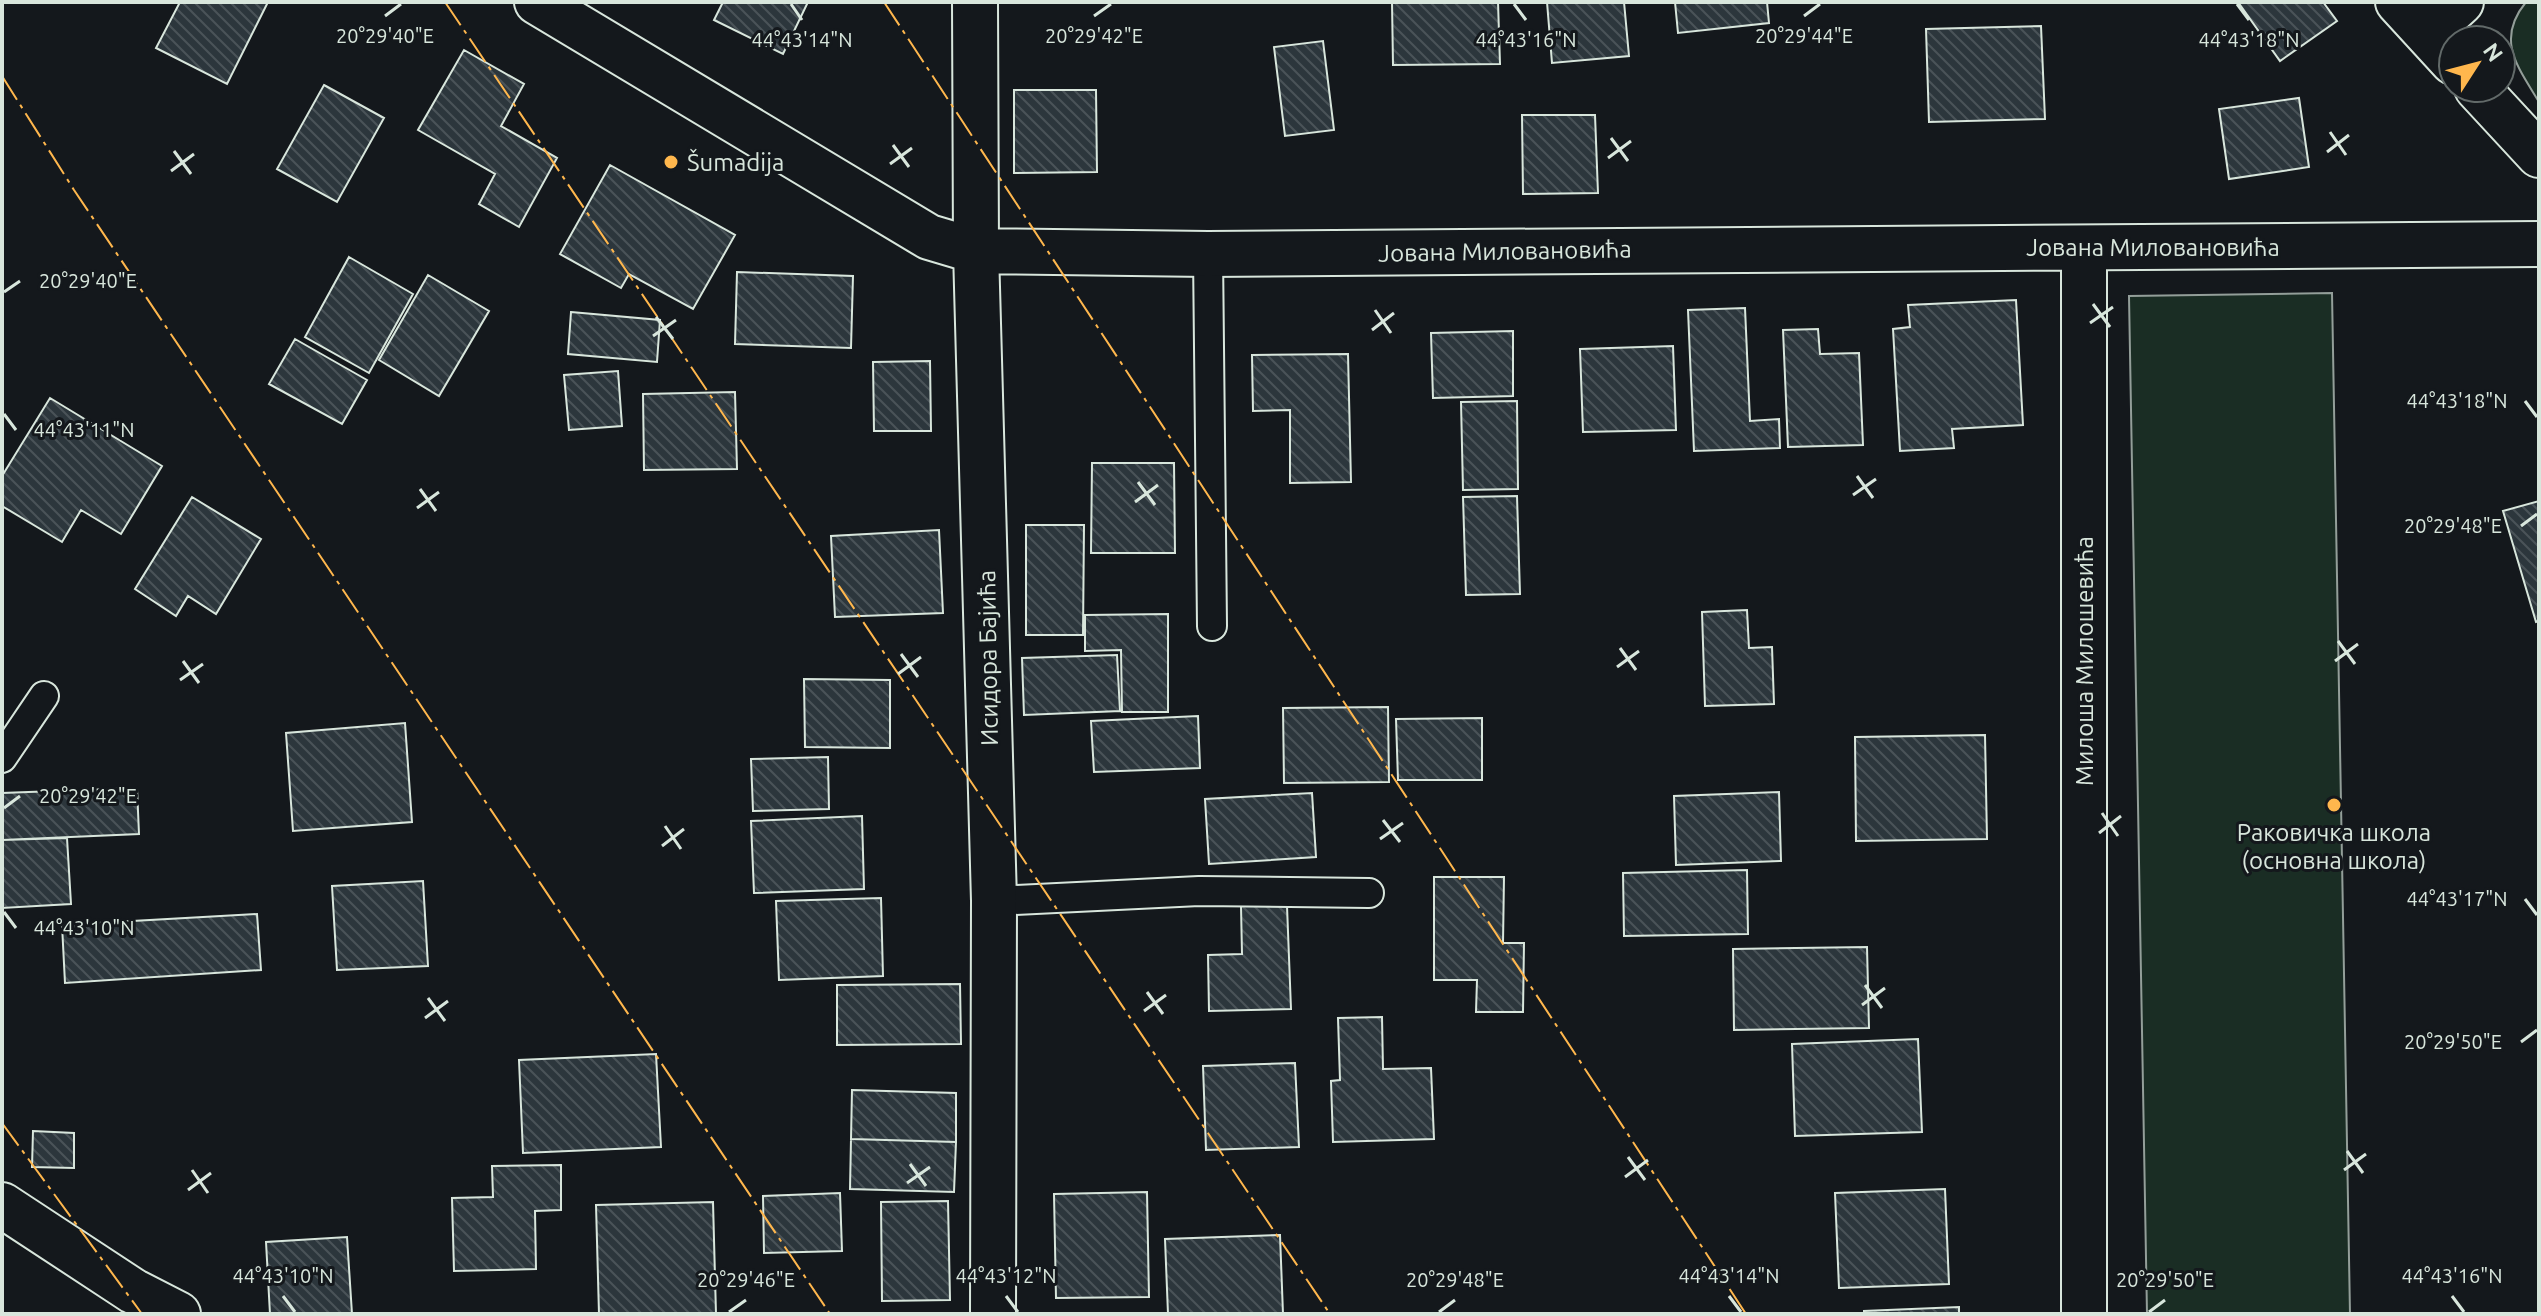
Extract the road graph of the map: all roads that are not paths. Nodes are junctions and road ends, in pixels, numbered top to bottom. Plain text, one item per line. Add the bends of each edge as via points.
1 (537, 2) edge
2 (975, 2) edge
3 (2398, 2) edge
4 (2461, 2) edge
5 (2451, 24) edge
6 (2437, 45) edge
7 (2492, 104) edge
8 (2539, 155) edge
9 (2539, 244) edge
10 (2084, 248) junction
11 (976, 251) junction
12 (1208, 254) junction
13 (1212, 626) dead end
14 (44, 696) dead end
15 (2, 758) edge
16 (1369, 893) dead end
17 (994, 901) junction
18 (2, 1205) edge
19 (178, 1314) edge
20 (993, 1314) edge
21 (2084, 1314) edge

1 - 11 street, Јована Миловановића via 929,237
2 - 11 street, Исидора Бајића
3 - 6 street
4 - 5 street
7 - 8 street
9 - 10 street, Јована Миловановића
10 - 12 street, Јована Миловановића
10 - 21 street, Милоша Милошевића
11 - 12 street, Јована Миловановића
11 - 17 street, Исидора Бајића
12 - 13 lane
14 - 15 lane
16 - 17 lane via 1199,891
17 - 20 street, Исидора Бајића
18 - 19 street via 133,1291

